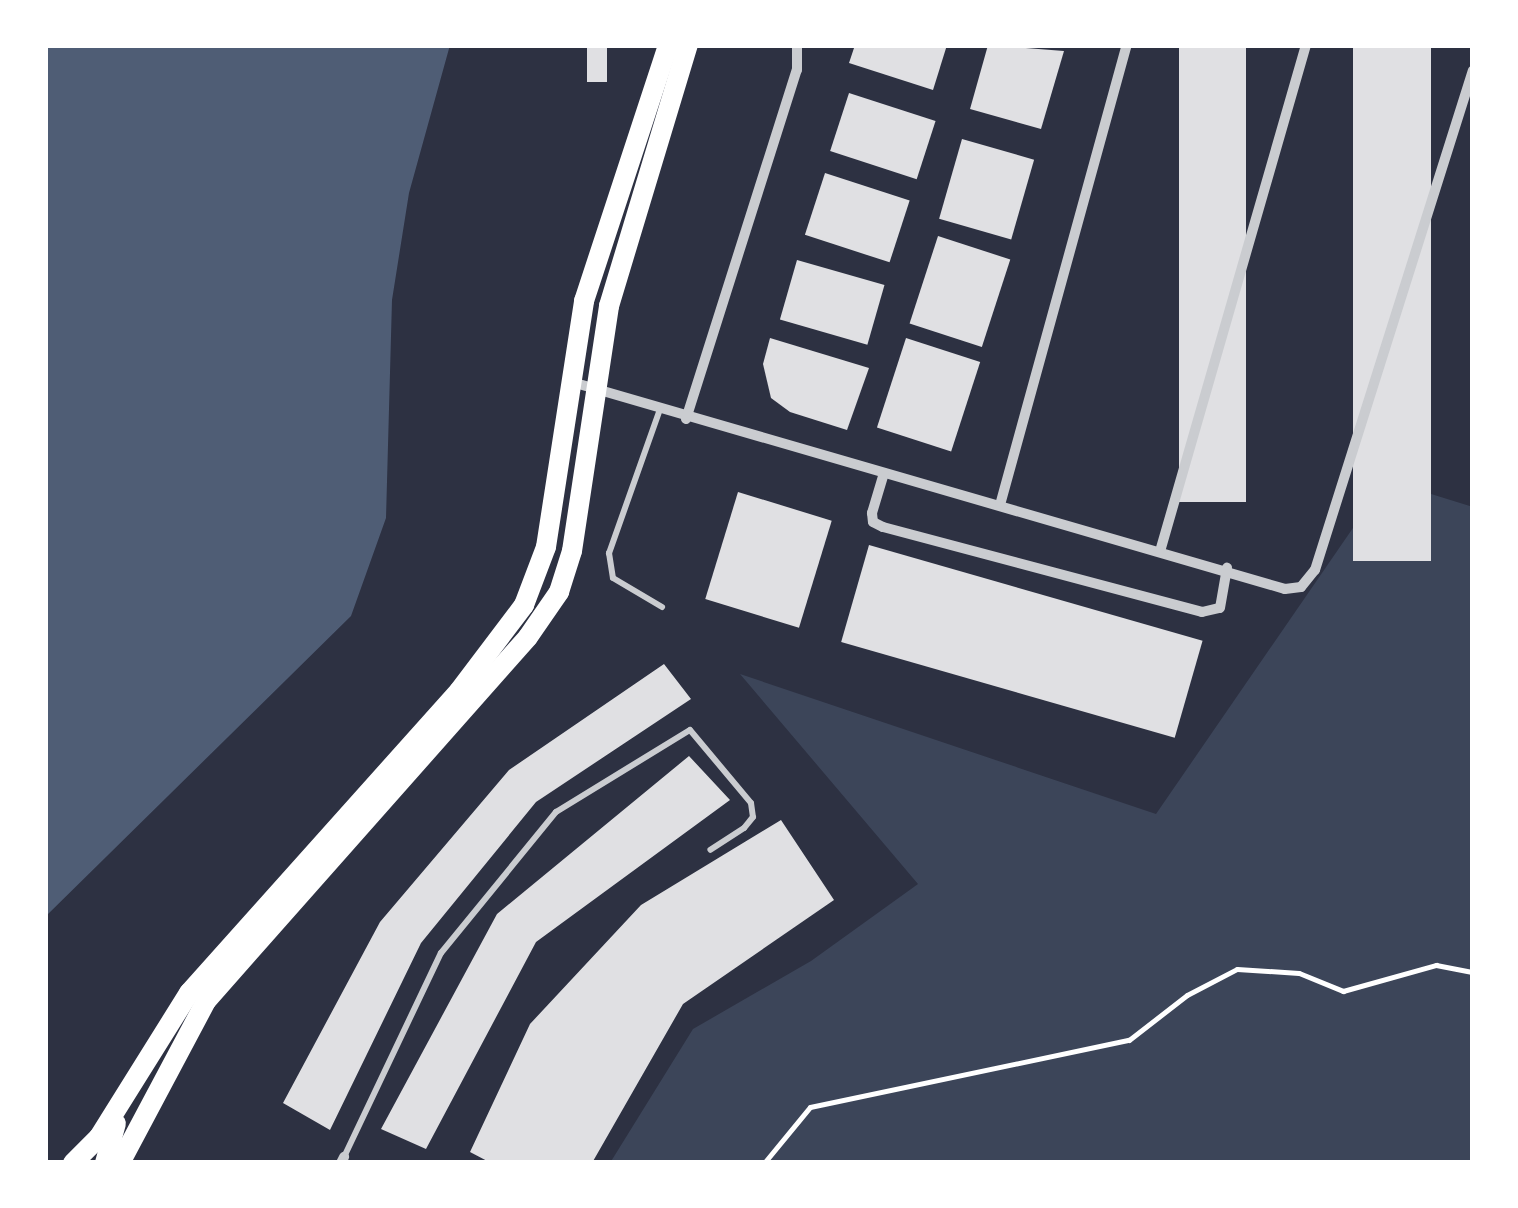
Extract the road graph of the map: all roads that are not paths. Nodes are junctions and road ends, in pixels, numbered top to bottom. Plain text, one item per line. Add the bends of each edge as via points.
1 (668, 45) edge
2 (688, 45) edge
3 (797, 45) edge
4 (1127, 45) edge
5 (1306, 45) edge
6 (1473, 70) edge
7 (571, 381) junction
8 (596, 390) junction
9 (658, 412) junction
10 (686, 418) junction
11 (884, 472) junction
12 (1000, 504) junction
13 (1161, 548) junction
14 (1227, 568) junction
15 (662, 607) dead end
16 (710, 850) dead end
17 (127, 1092) junction
18 (146, 1114) junction
19 (343, 1160) edge
20 (73, 1163) edge
21 (105, 1163) edge
22 (120, 1163) edge
23 (140, 1163) edge

1 - 7 main road via 584,300
2 - 8 main road via 609,306
3 - 10 street via 796,70
4 - 12 street
5 - 13 street
6 - 14 street via 1315,570 1302,587 1284,588
7 - 8 street
7 - 17 main road via 542,565 524,605 459,691 188,992
8 - 9 street
8 - 18 main road via 570,561 546,616 206,1001
9 - 10 street
9 - 15 lane via 609,553 614,578
10 - 11 street
11 - 12 street
11 - 14 street via 872,522 884,527 1202,612 1220,608
12 - 13 street
13 - 14 street
16 - 19 lane via 744,828 753,817 751,803 690,730 556,812 441,953
17 - 20 main road
17 - 21 main road
18 - 22 main road
18 - 23 main road

